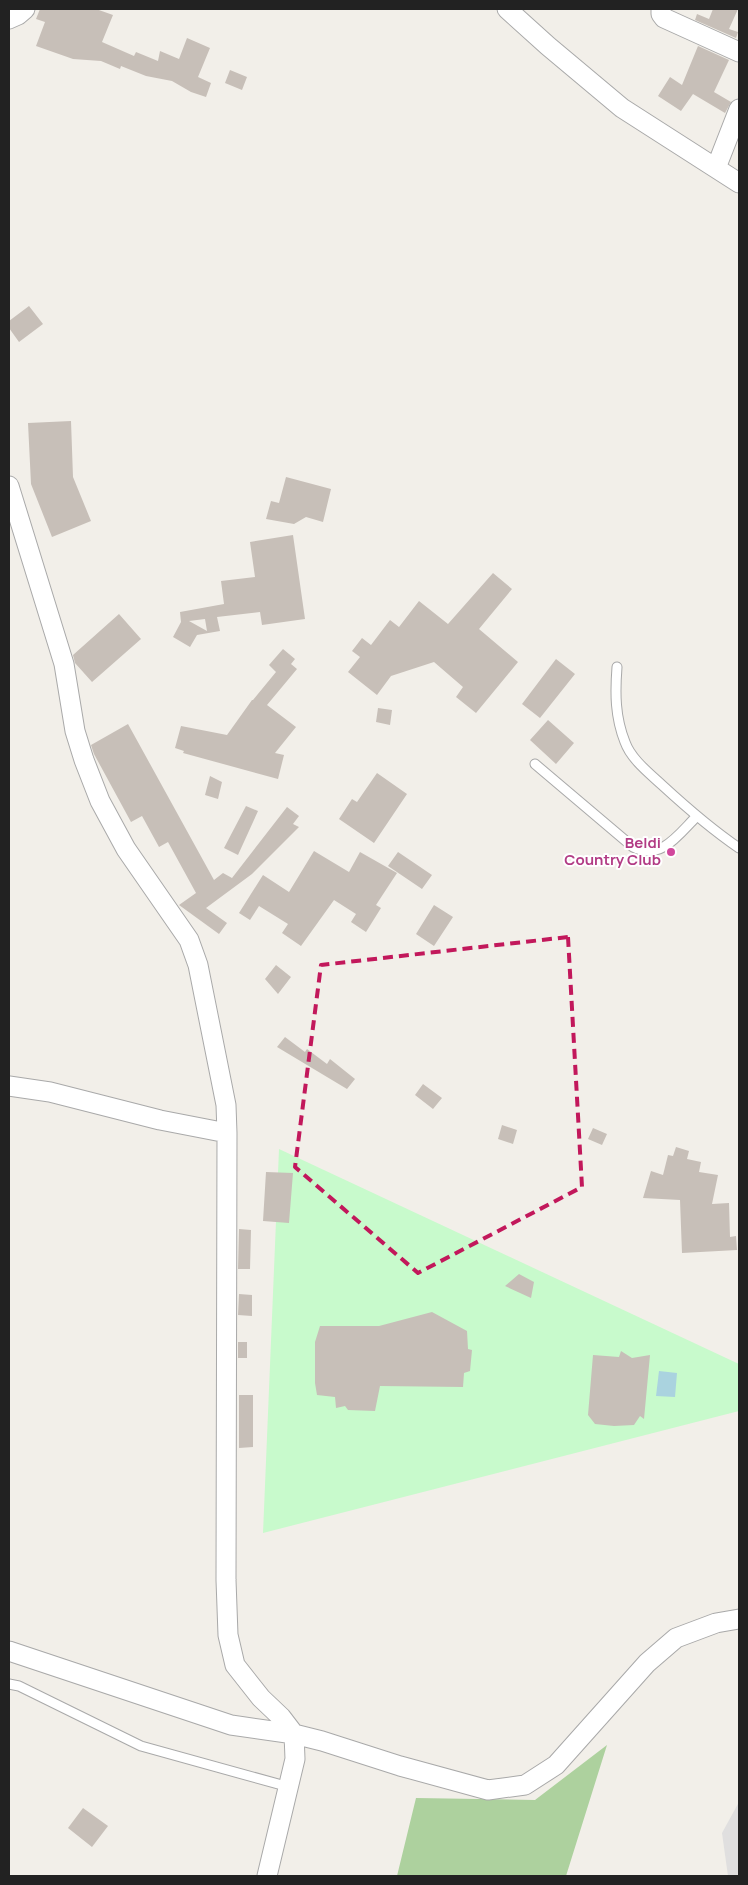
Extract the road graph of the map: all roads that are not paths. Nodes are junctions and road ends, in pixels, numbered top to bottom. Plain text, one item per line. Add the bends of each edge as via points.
1 (25, 9) edge
2 (507, 9) edge
3 (661, 9) edge
4 (9, 20) edge
5 (739, 52) edge
6 (739, 109) edge
7 (716, 168) junction
8 (739, 183) edge
9 (9, 486) edge
10 (617, 667) dead end
11 (535, 764) dead end
12 (696, 817) junction
13 (739, 848) edge
14 (9, 1086) edge
15 (227, 1133) junction
16 (739, 1619) edge
17 (9, 1651) edge
18 (9, 1684) edge
19 (294, 1734) junction
20 (288, 1787) junction
21 (267, 1876) edge

1 - 4 street
2 - 7 street via 622,108
3 - 5 street via 664,18
6 - 7 street
7 - 8 street
9 - 15 street via 64,664 75,731 100,801 126,848 189,940 198,965 226,1105
10 - 12 lane via 616,710 625,744 641,766
11 - 12 lane via 638,850 650,852 661,849
12 - 13 lane
14 - 15 street via 50,1092
15 - 19 street via 228,1634 234,1665
16 - 19 street via 716,1623 676,1638 647,1663 556,1765 524,1785 488,1790
17 - 19 street via 231,1725
18 - 20 lane via 141,1746
19 - 20 street via 295,1759
20 - 21 street

